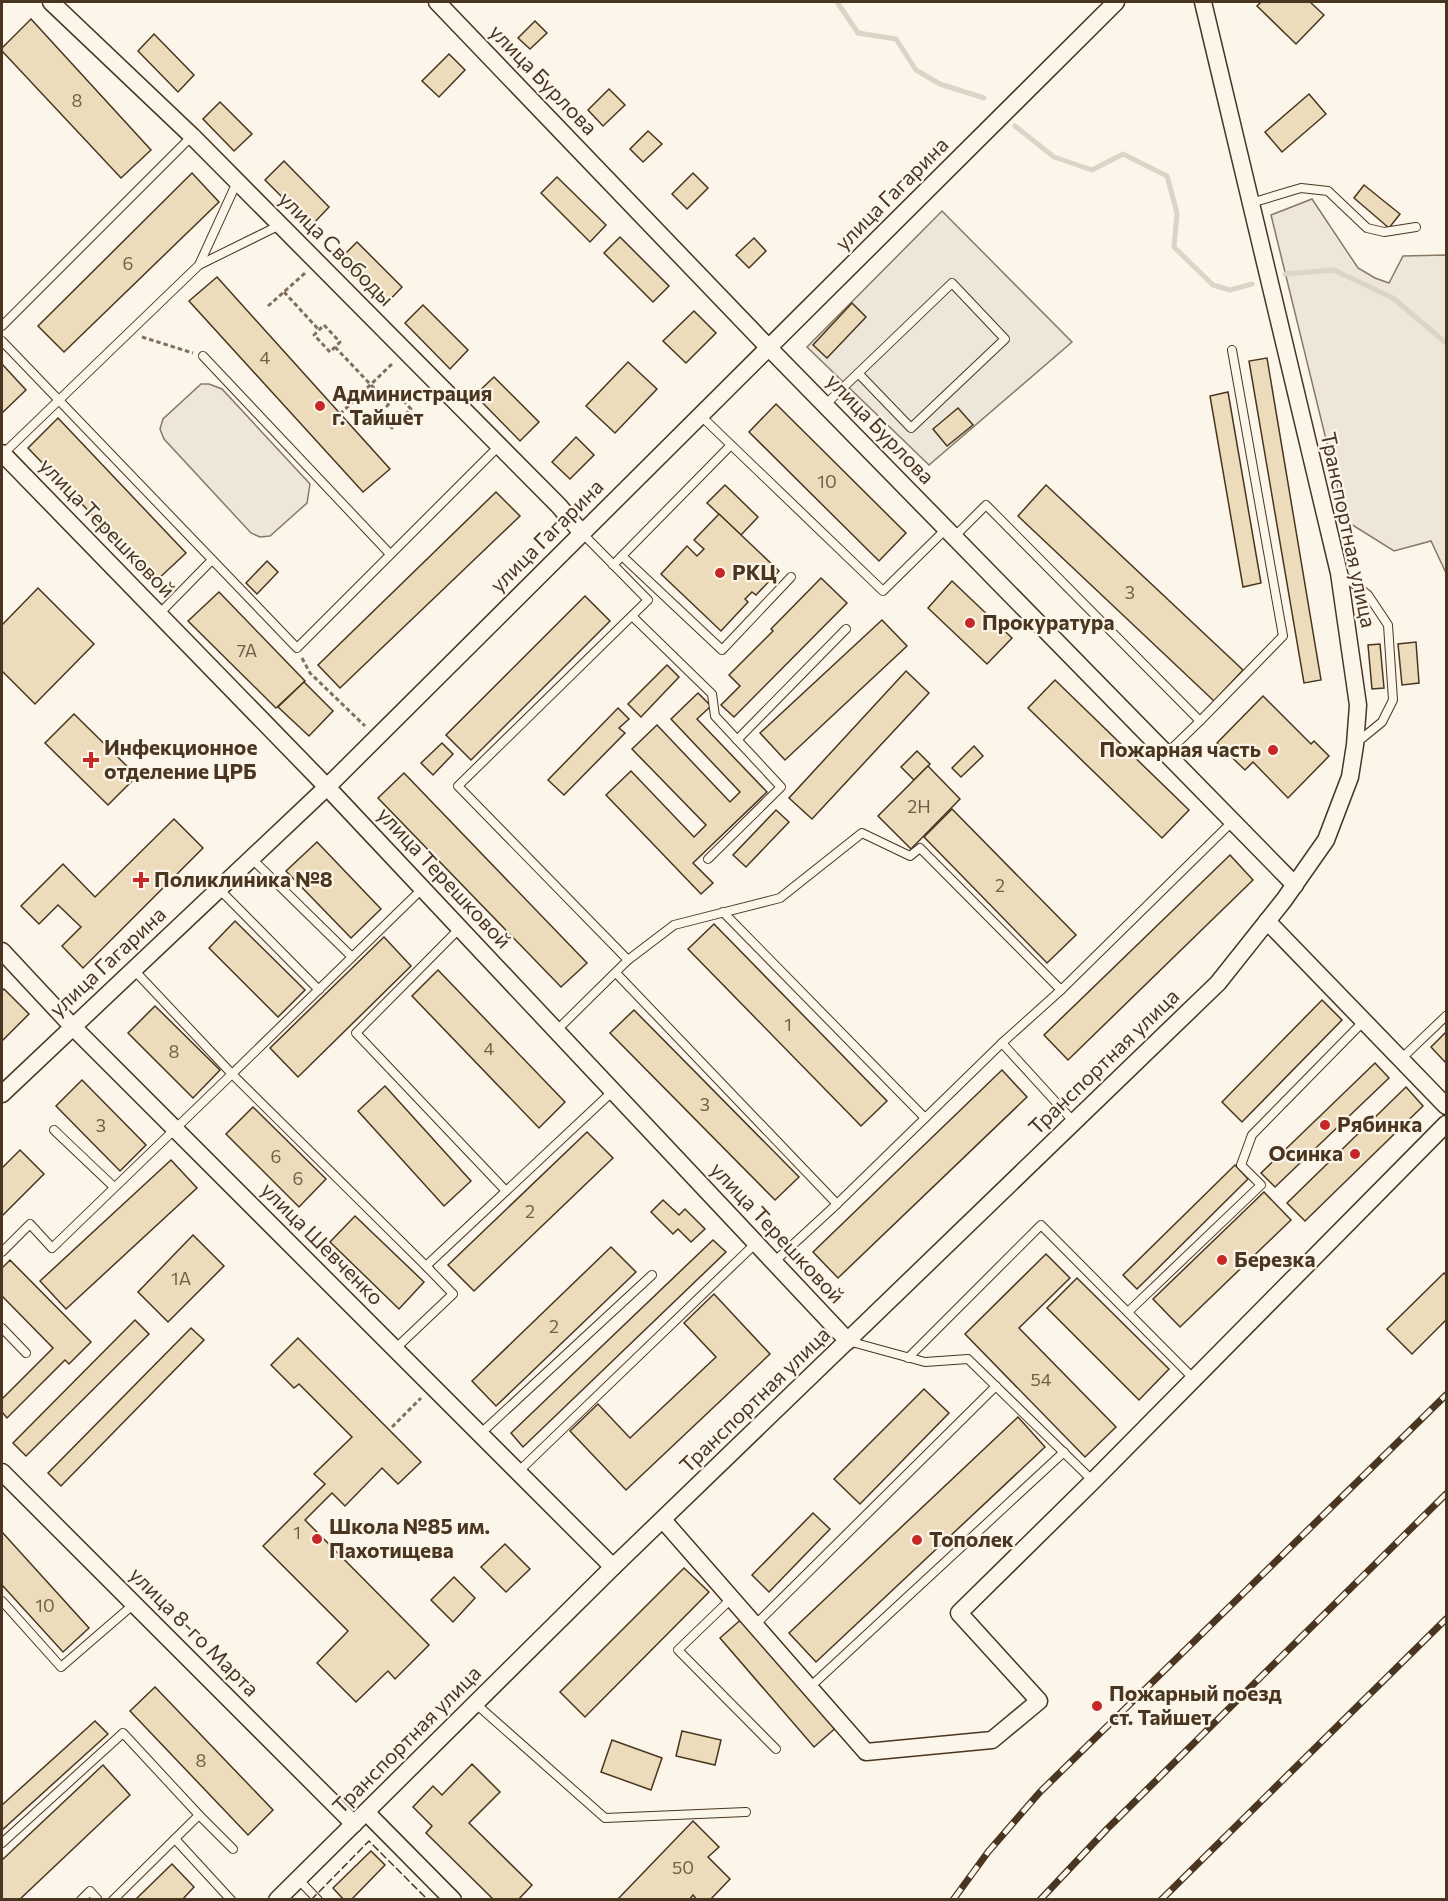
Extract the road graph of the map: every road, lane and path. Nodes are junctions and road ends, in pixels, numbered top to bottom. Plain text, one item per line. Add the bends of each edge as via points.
1 (51, 2) edge
2 (436, 2) edge
3 (1116, 2) edge
4 (1203, 2) edge
5 (192, 136) junction
6 (238, 181) junction
7 (1251, 203) junction
8 (280, 225) junction
9 (1416, 227) dead end
10 (317, 262) junction
11 (199, 265) junction
12 (284, 292) junction
13 (268, 306) dead end
14 (2, 326) edge
15 (319, 330) junction
16 (128, 333) junction
17 (2, 341) edge
18 (335, 347) junction
19 (769, 348) junction
20 (1232, 350) dead end
21 (406, 351) junction
22 (203, 356) joint
23 (858, 373) junction
24 (370, 385) junction
25 (59, 401) junction
26 (389, 404) junction
27 (825, 405) junction
28 (340, 414) dead end
29 (701, 416) junction
30 (731, 445) junction
31 (499, 446) junction
32 (2, 454) edge
33 (582, 533) junction
34 (950, 533) junction
35 (390, 554) junction
36 (622, 556) junction
37 (212, 560) junction
38 (613, 565) junction
39 (1339, 573) junction
40 (791, 577) dead end
41 (159, 614) junction
42 (632, 616) junction
43 (846, 629) dead end
44 (297, 648) junction
45 (1200, 721) junction
46 (377, 737) junction
47 (737, 740) junction
48 (1355, 745) junction
49 (1166, 754) junction
50 (327, 786) junction
51 (1233, 822) junction
52 (251, 858) junction
53 (708, 859) dead end
54 (1295, 885) junction
55 (219, 888) junction
56 (423, 888) junction
57 (723, 912) junction
58 (1267, 921) junction
59 (460, 928) junction
60 (2, 951) edge
61 (352, 957) junction
62 (628, 960) junction
63 (133, 969) junction
64 (616, 973) junction
65 (319, 990) junction
66 (1061, 990) junction
67 (1446, 1016) edge
68 (1366, 1024) junction
69 (72, 1026) junction
70 (556, 1031) junction
71 (1002, 1043) junction
72 (1401, 1059) junction
73 (232, 1074) junction
74 (613, 1091) junction
75 (2, 1094) edge
76 (1446, 1106) edge
77 (925, 1118) junction
78 (1074, 1122) junction
79 (1446, 1124) edge
80 (175, 1129) junction
81 (54, 1130) dead end
82 (114, 1187) junction
83 (506, 1191) junction
84 (837, 1204) junction
85 (756, 1243) junction
86 (2, 1252) edge
87 (774, 1262) junction
88 (430, 1270) junction
89 (652, 1275) dead end
90 (1128, 1312) junction
91 (2, 1328) edge
92 (848, 1341) junction
93 (395, 1349) junction
94 (26, 1353) dead end
95 (908, 1358) junction
96 (1194, 1379) junction
97 (433, 1386) junction
98 (996, 1386) junction
99 (392, 1427) dead end
100 (480, 1434) junction
101 (1064, 1452) junction
102 (2, 1472) edge
103 (518, 1472) junction
104 (1093, 1481) junction
105 (663, 1520) junction
106 (614, 1568) junction
107 (732, 1598) junction
108 (2, 1602) edge
109 (134, 1604) junction
110 (755, 1625) junction
111 (810, 1687) junction
112 (476, 1704) junction
113 (776, 1749) dead end
114 (366, 1812) junction
115 (746, 1812) dead end
116 (200, 1815) junction
117 (354, 1824) junction
118 (175, 1839) junction
119 (2, 1843) edge
120 (233, 1849) dead end
121 (298, 1879) junction
122 (81, 1899) edge
123 (98, 1899) edge
124 (113, 1899) edge
125 (231, 1899) edge
126 (277, 1899) edge
127 (318, 1899) edge
128 (453, 1899) edge

1 - 5 street, улица Свободы
2 - 19 street, улица Бурлова
3 - 19 street, улица Гагарина
4 - 7 street, Транспортная улица
5 - 6 street, улица Свободы
5 - 14 lane
6 - 8 street, улица Свободы
6 - 11 lane
7 - 9 lane via 1301,188 1328,191 1367,228 1384,232
7 - 39 street, Транспортная улица
8 - 10 street, улица Свободы
8 - 11 lane
10 - 12 path
10 - 21 street, улица Свободы
11 - 16 lane
12 - 13 path
12 - 15 path
15 - 18 path via 314,335 330,352
15 - 18 path via 324,325 340,342
16 - 22 path
16 - 25 lane
17 - 25 lane
18 - 24 path
19 - 27 street, улица Бурлова
19 - 29 street, улица Гагарина
20 - 45 lane via 1283,636
21 - 24 path
21 - 31 street, улица Свободы
22 - 35 lane
23 - 23 lane via 952,283 1005,339 911,428
23 - 27 lane
24 - 26 path
24 - 28 path
25 - 32 lane
25 - 37 lane
26 - 26 path via 398,395 411,409 392,428 379,414
27 - 34 street, улица Бурлова
29 - 30 lane
29 - 33 street, улица Гагарина
30 - 34 lane via 883,591
30 - 36 lane
31 - 33 street, улица Свободы
31 - 35 lane
32 - 41 street, улица Терешковой
33 - 38 lane
33 - 46 street, улица Гагарина
34 - 45 lane via 986,505
34 - 49 street, улица Бурлова
35 - 44 lane
36 - 38 lane
36 - 40 lane via 722,650
37 - 41 lane
37 - 44 lane
38 - 42 lane via 648,600
39 - 48 street, Транспортная улица via 1358,705
39 - 48 lane via 1368,595 1388,625 1393,700 1382,722
41 - 50 street, улица Терешковой
42 - 47 lane via 712,694 715,716
42 - 62 lane via 458,786
43 - 47 lane
44 - 46 path via 310,673
45 - 49 lane
46 - 50 street, улица Гагарина
47 - 53 lane via 781,787
48 - 54 street, Транспортная улица via 1350,777 1326,840
49 - 51 street, улица Бурлова
50 - 52 street, улица Гагарина
50 - 56 street, улица Терешковой
51 - 54 street, улица Бурлова
51 - 66 lane
52 - 55 street, улица Гагарина
52 - 61 lane
54 - 58 street, Транспортная улица
55 - 63 street, улица Гагарина
55 - 65 lane
56 - 59 street, улица Терешковой
56 - 61 lane
57 - 62 lane via 674,925
57 - 66 lane via 780,898 862,833 910,856 920,848
57 - 77 lane
58 - 68 street
58 - 78 street, Транспортная улица via 1218,983
59 - 70 street, улица Терешковой
59 - 83 lane via 356,1033
60 - 69 street, улица Шевченко
61 - 65 lane
62 - 64 lane
63 - 69 street, улица Гагарина
63 - 73 lane
64 - 70 lane
64 - 84 lane
65 - 73 lane
66 - 71 lane
67 - 72 lane
68 - 72 street
68 - 90 lane via 1359,1026 1252,1135 1241,1165 1261,1185
69 - 75 street, улица Гагарина
69 - 80 street, улица Шевченко
70 - 74 street, улица Терешковой
71 - 77 lane
71 - 78 lane
72 - 76 street
73 - 80 lane
73 - 88 lane
74 - 83 lane
74 - 85 street, улица Терешковой
77 - 84 lane
78 - 92 street, Транспортная улица
79 - 96 street
80 - 82 lane
80 - 93 street, улица Шевченко
81 - 82 lane
82 - 86 lane via 52,1248 30,1224
83 - 88 lane via 426,1266
84 - 87 lane
85 - 87 street, улица Терешковой
85 - 103 lane
87 - 92 street, улица Терешковой
88 - 93 lane via 453,1294
89 - 100 lane
90 - 95 lane via 1041,1225
90 - 96 lane
91 - 94 lane
92 - 95 lane
92 - 105 street, Транспортная улица
93 - 97 street, улица Шевченко
95 - 98 lane via 925,1362 968,1359
96 - 104 street
97 - 99 path
97 - 100 street, улица Шевченко
98 - 101 lane
98 - 110 lane
100 - 103 street, улица Шевченко
101 - 104 lane
101 - 111 lane
102 - 109 street, улица 8-го Марта
103 - 106 street, улица Шевченко
104 - 111 street via 959,1613 1039,1701 992,1740 866,1752
105 - 106 street, Транспортная улица
105 - 107 street
106 - 112 street, Транспортная улица
107 - 110 street
107 - 113 lane via 678,1650
108 - 109 lane via 61,1667
109 - 117 street, улица 8-го Марта
110 - 111 street
112 - 114 street, Транспортная улица
112 - 115 lane via 605,1818
114 - 117 street, Транспортная улица
114 - 128 street
116 - 118 lane
116 - 119 lane via 123,1733
116 - 120 lane
117 - 121 street, Транспортная улица
118 - 124 lane
118 - 125 lane
121 - 126 street, Транспортная улица
121 - 127 lane
122 - 123 lane via 90,1891

